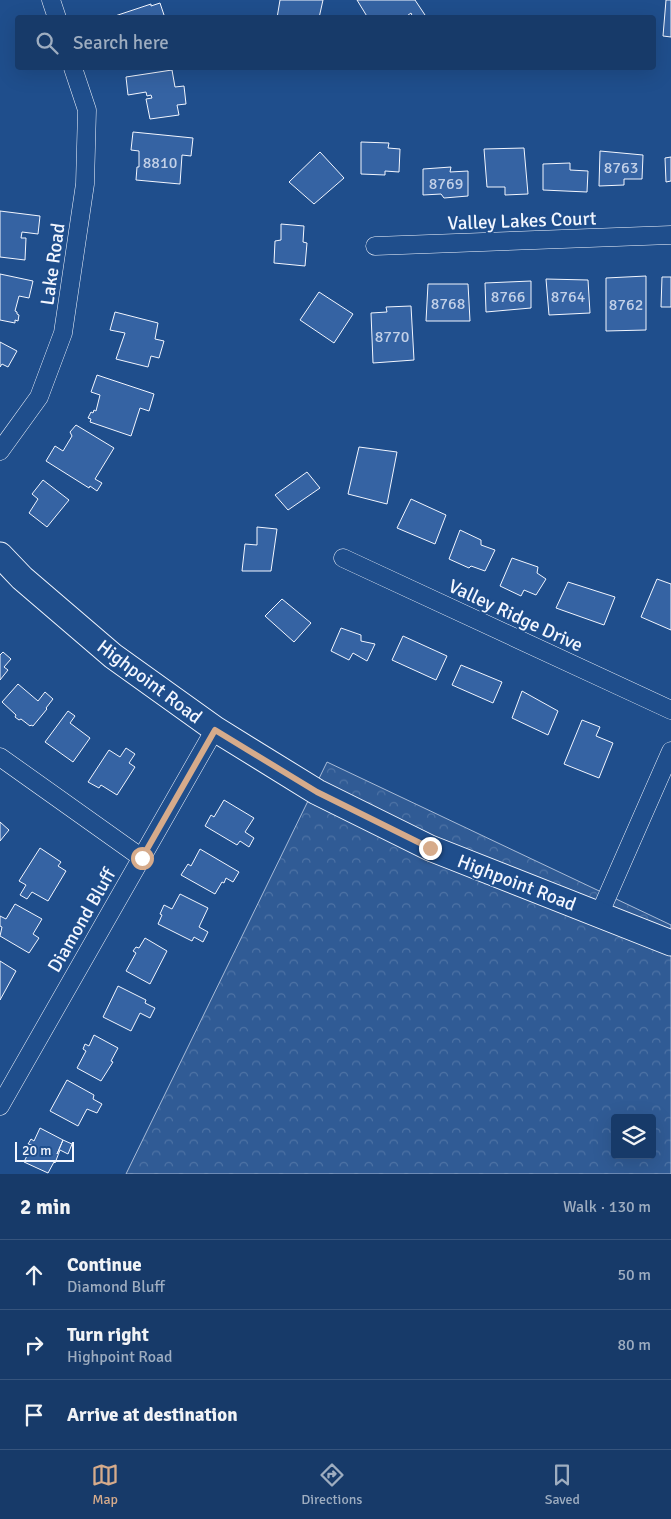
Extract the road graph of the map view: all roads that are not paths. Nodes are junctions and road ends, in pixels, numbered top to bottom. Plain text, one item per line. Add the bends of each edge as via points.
1 (51, 0) edge
2 (56, 15) edge
3 (74, 70) edge
4 (671, 235) edge
5 (375, 246) dead end
6 (0, 451) edge
7 (0, 555) edge
8 (342, 558) dead end
9 (671, 710) edge
10 (215, 730) junction
11 (671, 751) edge
12 (0, 757) edge
13 (142, 858) junction
14 (599, 915) junction
15 (671, 943) edge
16 (0, 1106) edge

1 - 2 street
3 - 6 street, Lake Road via 87,110 85,184 63,333 39,397
4 - 5 street, Valley Lakes Court
7 - 10 street, Highpoint Road via 113,656
8 - 9 street, Valley Ridge Drive
10 - 13 street, Diamond Bluff
10 - 14 street, Highpoint Road via 317,792 430,848
11 - 14 street
12 - 13 street
13 - 16 street, Diamond Bluff
14 - 15 street, Highpoint Road

